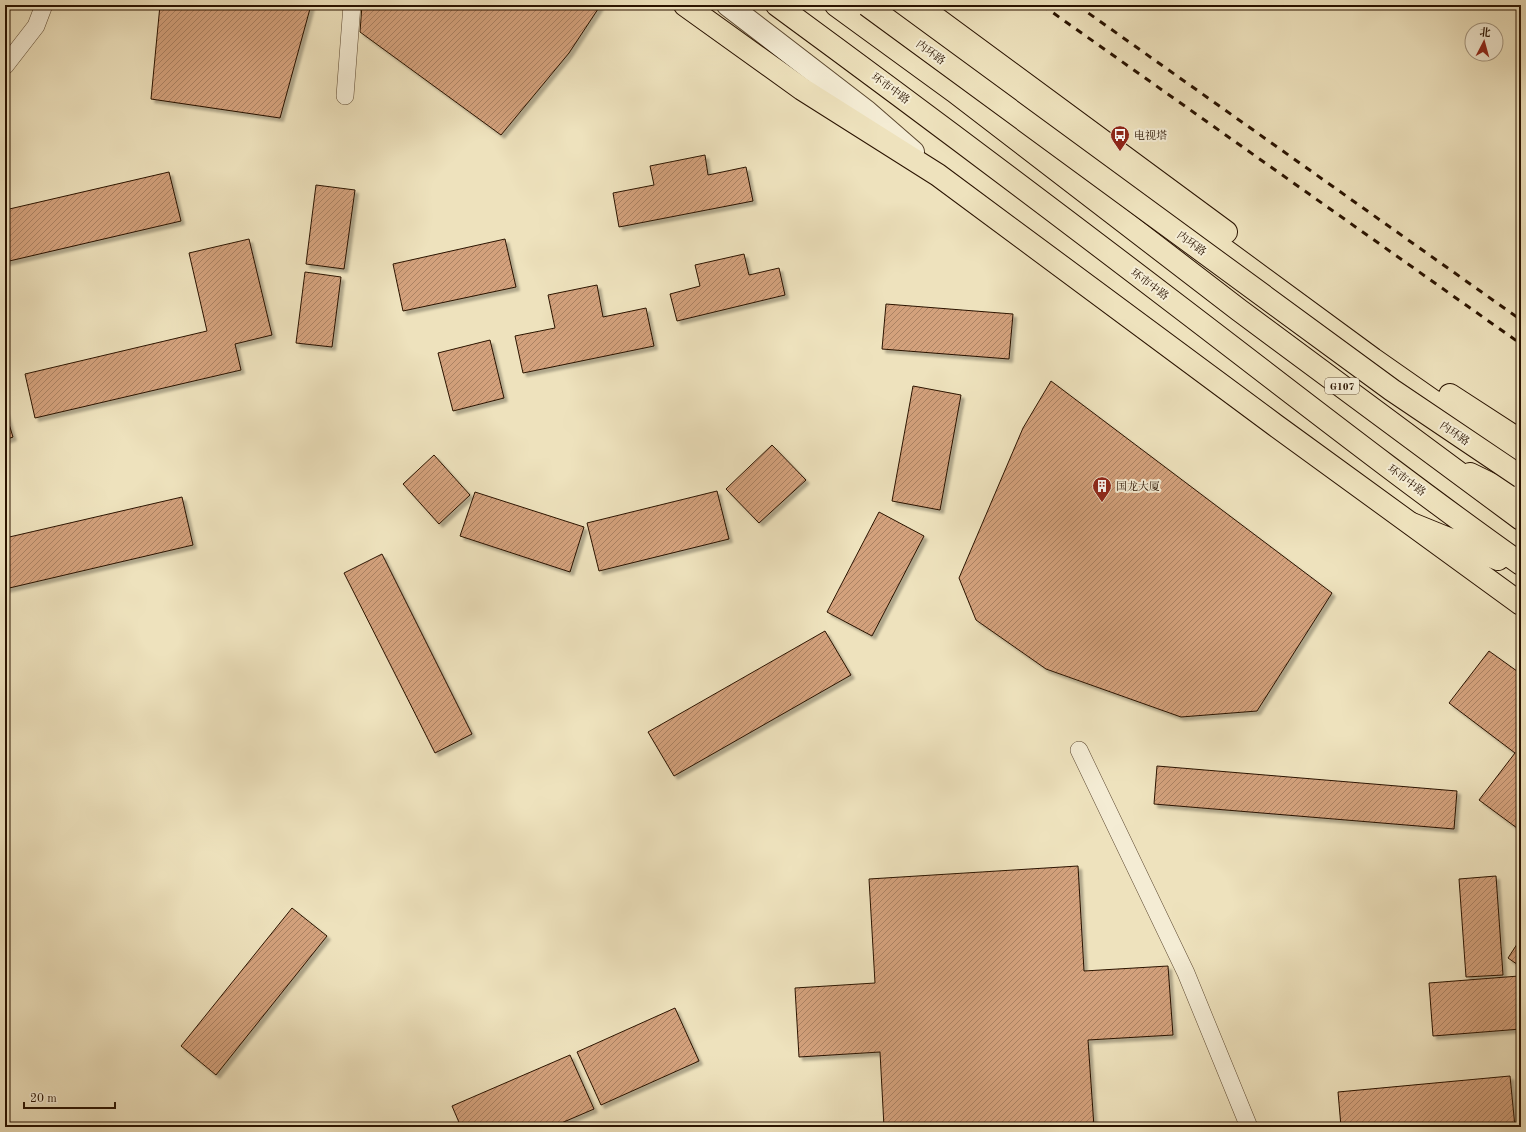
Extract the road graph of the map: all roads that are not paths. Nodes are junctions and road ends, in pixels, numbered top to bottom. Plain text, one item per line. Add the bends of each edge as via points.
1 (44, 5) edge
2 (352, 5) edge
3 (684, 5) edge
4 (777, 5) edge
5 (836, 5) edge
6 (867, 5) edge
7 (891, 5) edge
8 (918, 5) edge
9 (736, 11) edge
10 (5, 66) edge
11 (345, 96) dead end
12 (938, 175) junction
13 (1223, 248) junction
14 (1239, 310) junction
15 (1521, 441) edge
16 (1445, 462) junction
17 (1521, 464) edge
18 (1521, 477) edge
19 (1521, 499) edge
20 (1521, 519) edge
21 (1412, 524) junction
22 (1521, 564) edge
23 (1521, 568) edge
24 (1521, 604) edge
25 (1080, 750) dead end
26 (1250, 1127) edge

1 - 10 lane via 36,26
2 - 11 lane
3 - 12 main road via 802,89
4 - 22 main road, 环市中路 via 923,112 1307,405
5 - 14 main road via 954,91
6 - 18 main road, 内环路, bridge via 1392,390
7 - 13 main road
8 - 15 main road via 1395,358
9 - 12 street via 867,112
12 - 21 main road
13 - 14 main road
13 - 17 main road
14 - 16 main road, G107
16 - 19 main road
16 - 20 main road
21 - 23 main road
21 - 24 main road
25 - 26 lane via 1186,973

